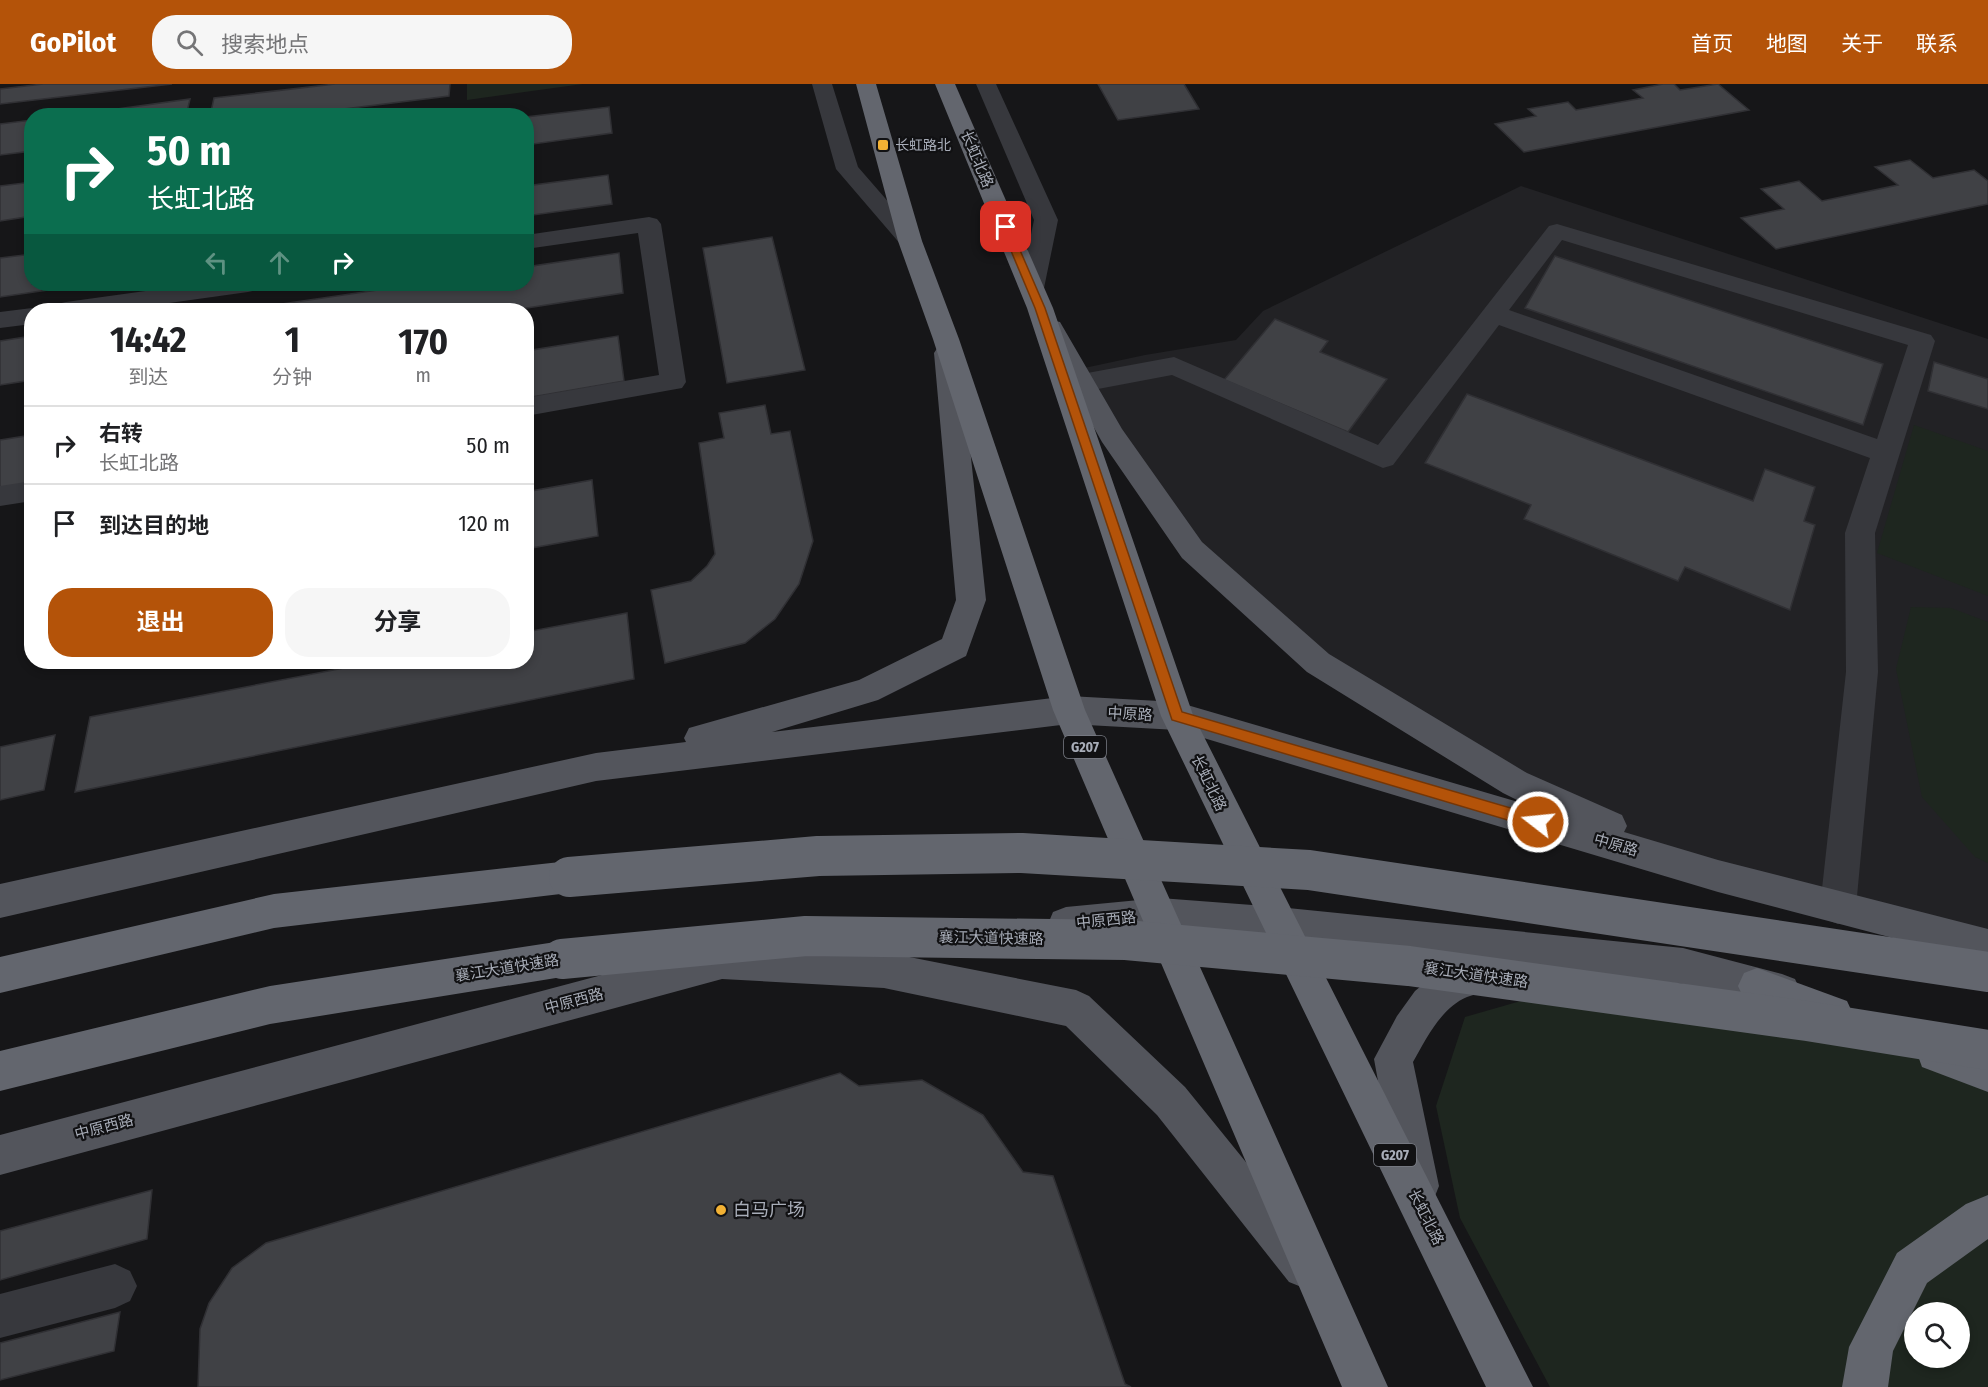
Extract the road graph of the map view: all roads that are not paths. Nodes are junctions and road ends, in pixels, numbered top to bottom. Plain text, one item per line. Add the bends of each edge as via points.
1 (822, 84) edge
2 (866, 84) edge
3 (945, 84) edge
4 (986, 84) edge
5 (534, 241) edge
6 (910, 241) junction
7 (202, 291) edge
8 (163, 297) edge
9 (1036, 298) junction
10 (118, 303) edge
11 (1494, 314) junction
12 (24, 317) edge
13 (0, 320) edge
14 (946, 339) junction
15 (1082, 383) junction
16 (534, 406) edge
17 (1886, 453) junction
18 (24, 492) edge
19 (0, 496) edge
20 (1069, 710) junction
21 (1177, 716) junction
22 (596, 767) junction
23 (1718, 876) junction
24 (0, 901) edge
25 (1838, 907) junction
26 (1160, 915) junction
27 (1278, 924) junction
28 (1988, 946) edge
29 (722, 961) junction
30 (1683, 966) junction
31 (1988, 972) edge
32 (0, 975) edge
33 (1757, 986) junction
34 (1988, 1049) edge
35 (0, 1071) edge
36 (1988, 1072) edge
37 (0, 1155) edge
38 (1422, 1208) junction
39 (1988, 1216) edge
40 (115, 1286) dead end
41 (1321, 1288) junction
42 (0, 1316) edge
43 (1365, 1387) edge
44 (1510, 1387) edge
45 (1865, 1387) edge

1 - 6 street via 847,169
2 - 6 highway, G207
3 - 9 highway, 长虹北路 / G207
4 - 9 street via 1046,220
5 - 16 street via 649,224 673,382
6 - 14 highway, G207
7 - 8 street
8 - 10 street
9 - 15 main road
9 - 21 highway, 长虹北路 / G207
11 - 15 street via 1383,458 1174,366
11 - 17 street
11 - 17 street via 1557,231 1922,341
12 - 13 street
14 - 20 highway, G207
14 - 22 main road via 971,600 955,647 867,691
15 - 23 main road via 1112,435 1192,550 1318,663 1515,783
17 - 25 street via 1860,533 1862,672
18 - 19 street
20 - 21 main road, 中原路
20 - 22 main road
20 - 26 highway, G207
21 - 23 main road, 中原路
21 - 27 highway, 长虹北路 / G207
22 - 24 main road
23 - 25 main road, 中原路
25 - 28 main road, 中原路
26 - 27 main road
26 - 29 main road, 中原西路
26 - 41 highway, G207
27 - 30 main road
27 - 38 highway, 长虹北路 / G207
29 - 37 main road, 中原西路
29 - 41 main road via 884,970 1076,1009 1171,1101
30 - 33 main road
30 - 38 main road via 1544,968 1465,978 1428,1001 1393,1059
31 - 32 highway, bridge via 1309,870 1022,853 818,856 569,877 274,911
33 - 34 main road
33 - 36 highway
34 - 35 highway, 襄江大道快速路, bridge via 1408,966 1126,940 806,936 562,959 270,1005
38 - 44 highway, 长虹北路 / G207
39 - 45 highway via 1912,1268 1871,1347
40 - 42 street
41 - 43 highway, G207

